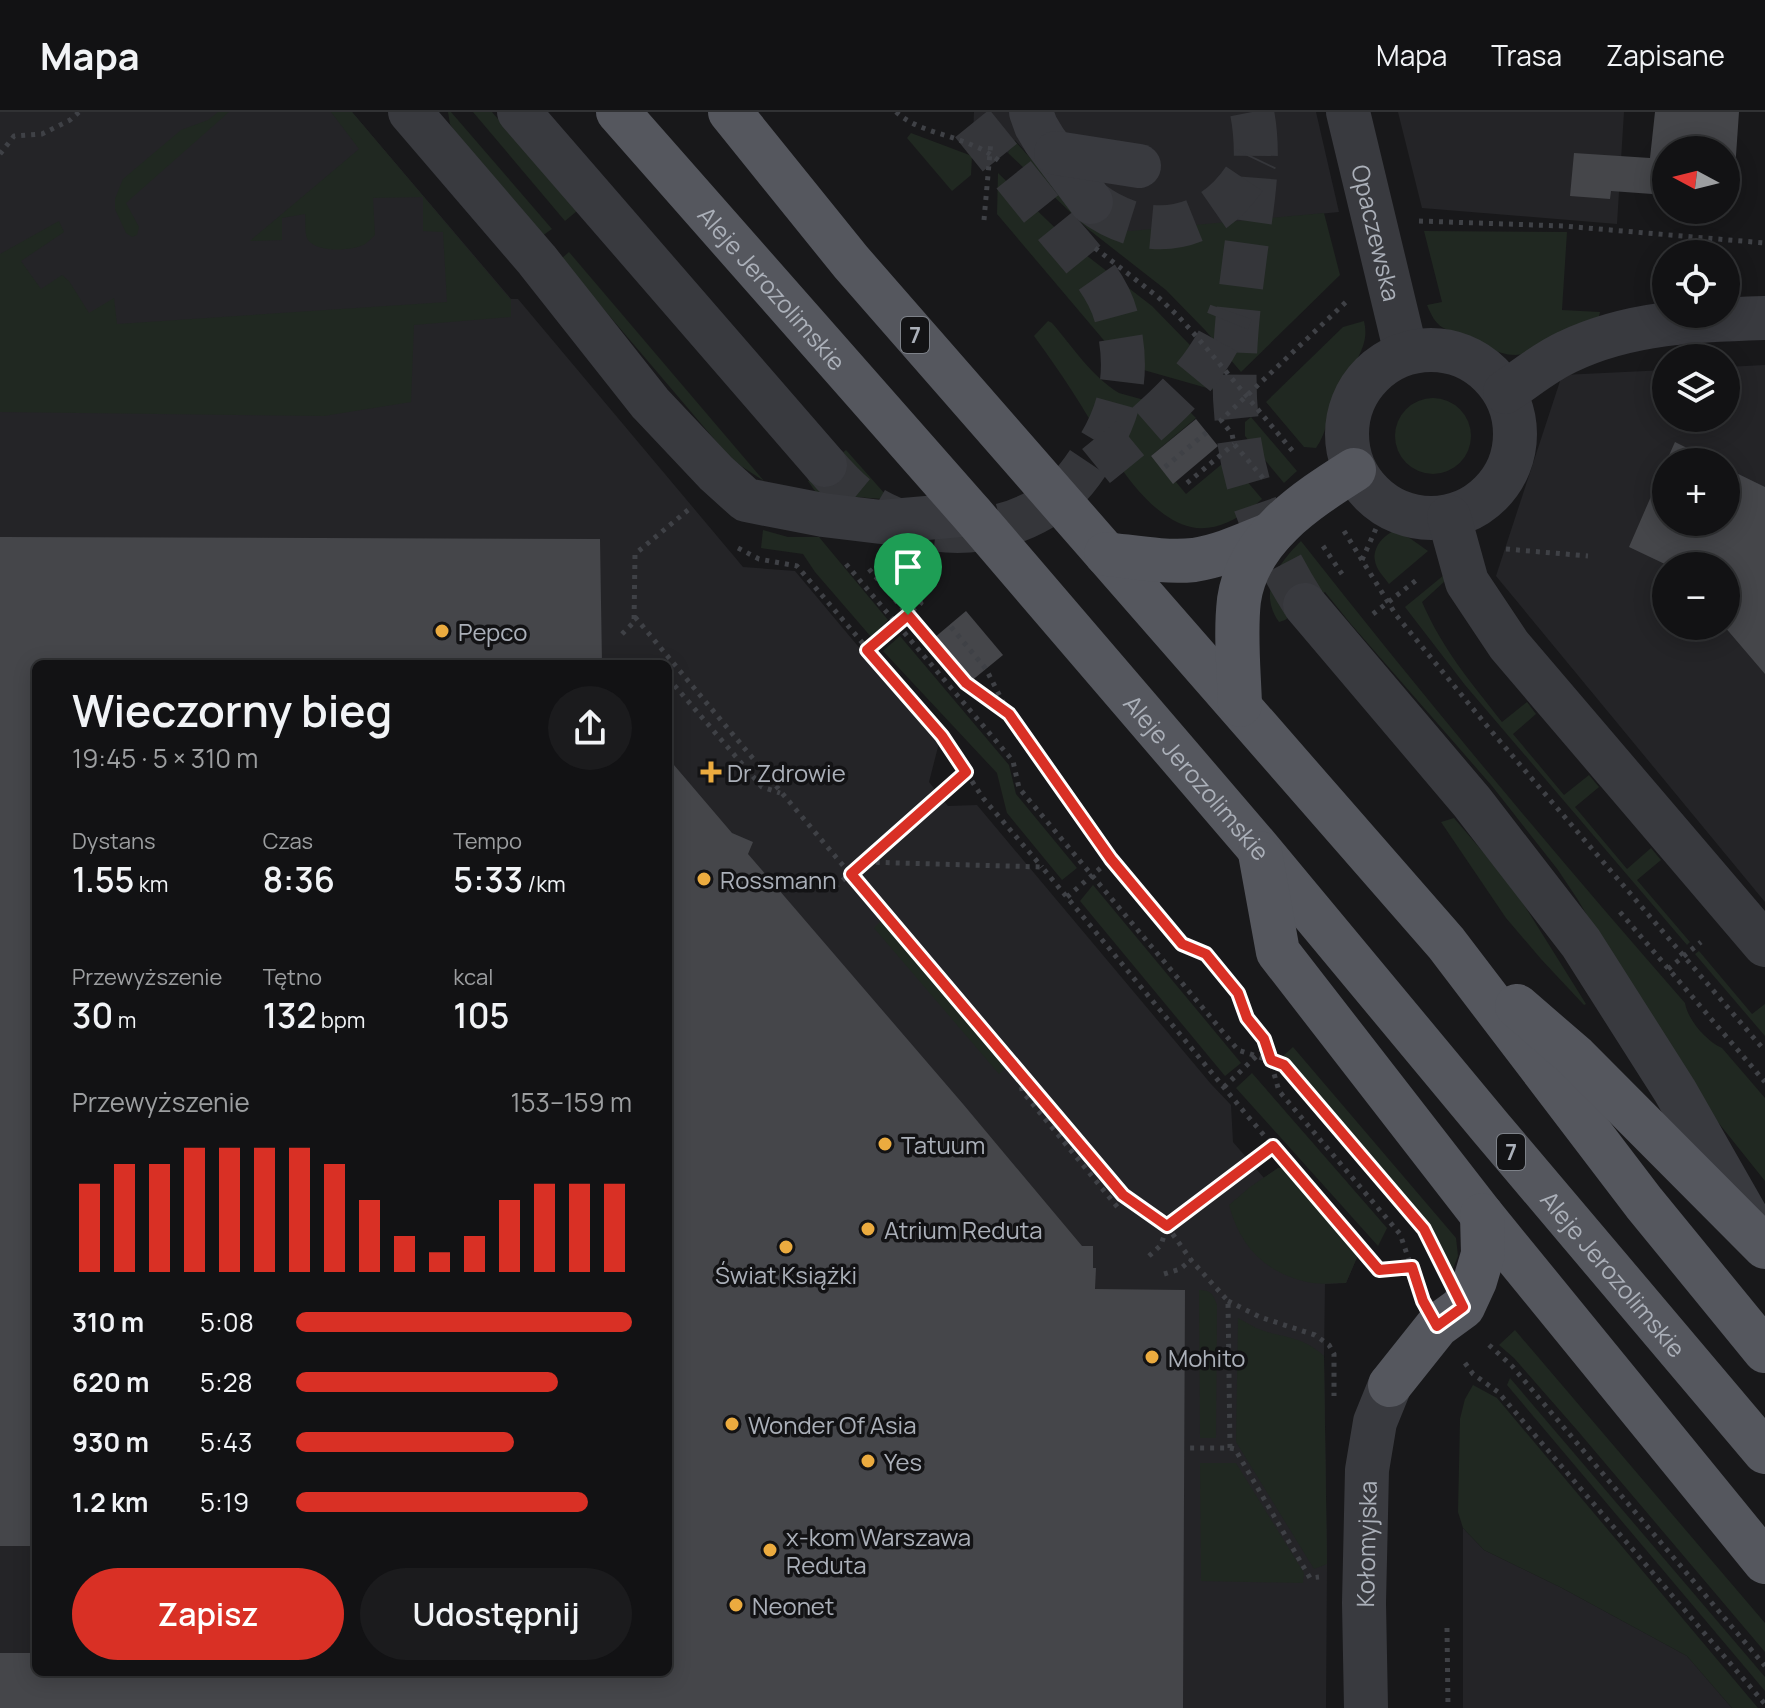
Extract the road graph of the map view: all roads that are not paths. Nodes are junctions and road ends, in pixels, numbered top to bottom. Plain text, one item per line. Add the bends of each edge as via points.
1 (519, 112) edge
2 (618, 112) edge
3 (730, 112) edge
4 (1031, 112) edge
5 (1348, 112) edge
6 (414, 114) edge
7 (1056, 153) junction
8 (1139, 166) dead end
9 (1091, 202) tunnel mouth
10 (1765, 318) edge
11 (1406, 353) junction
12 (1505, 392) junction
13 (825, 465) tunnel mouth
14 (1354, 470) junction
15 (972, 514) junction
16 (1449, 517) junction
17 (1271, 534) junction
18 (1106, 554) junction
19 (1305, 605) tunnel mouth
20 (1240, 705) junction
21 (1260, 850) junction
22 (1446, 943) junction
23 (1765, 945) edge
24 (1482, 1215) junction
25 (1764, 1245) edge
26 (1765, 1351) edge
27 (1390, 1385) joint
28 (1765, 1452) edge
29 (1765, 1562) edge
30 (1366, 1708) edge

1 - 13 street
2 - 15 main road, Aleje Jerozolimskie / 7
3 - 18 main road, 7 via 851,262
4 - 7 street
5 - 11 street, Opaczewska
6 - 15 street via 650,403 746,500 881,522
7 - 8 street
7 - 9 street
10 - 12 street via 1692,320 1600,338 1565,353
11 - 12 street via 1444,350 1463,355 1480,364
11 - 14 street via 1371,375 1350,409 1346,429
12 - 16 street via 1516,430 1509,469 1485,500
14 - 16 street via 1373,496 1400,514
14 - 17 main road via 1306,501
15 - 21 main road, Aleje Jerozolimskie / 7
16 - 23 street via 1467,582 1509,645
17 - 18 main road via 1193,560
17 - 20 main road via 1248,570 1239,600
18 - 20 main road, 7
19 - 25 street via 1472,802 1581,943
20 - 22 main road, 7
21 - 24 main road via 1278,952
21 - 28 main road, Aleje Jerozolimskie / 7
22 - 25 main road via 1576,1057
22 - 26 main road, 7 via 1644,1203
24 - 27 main road via 1483,1254 1475,1281
24 - 29 main road
27 - 30 street, Kołomyjska via 1375,1422 1367,1470

